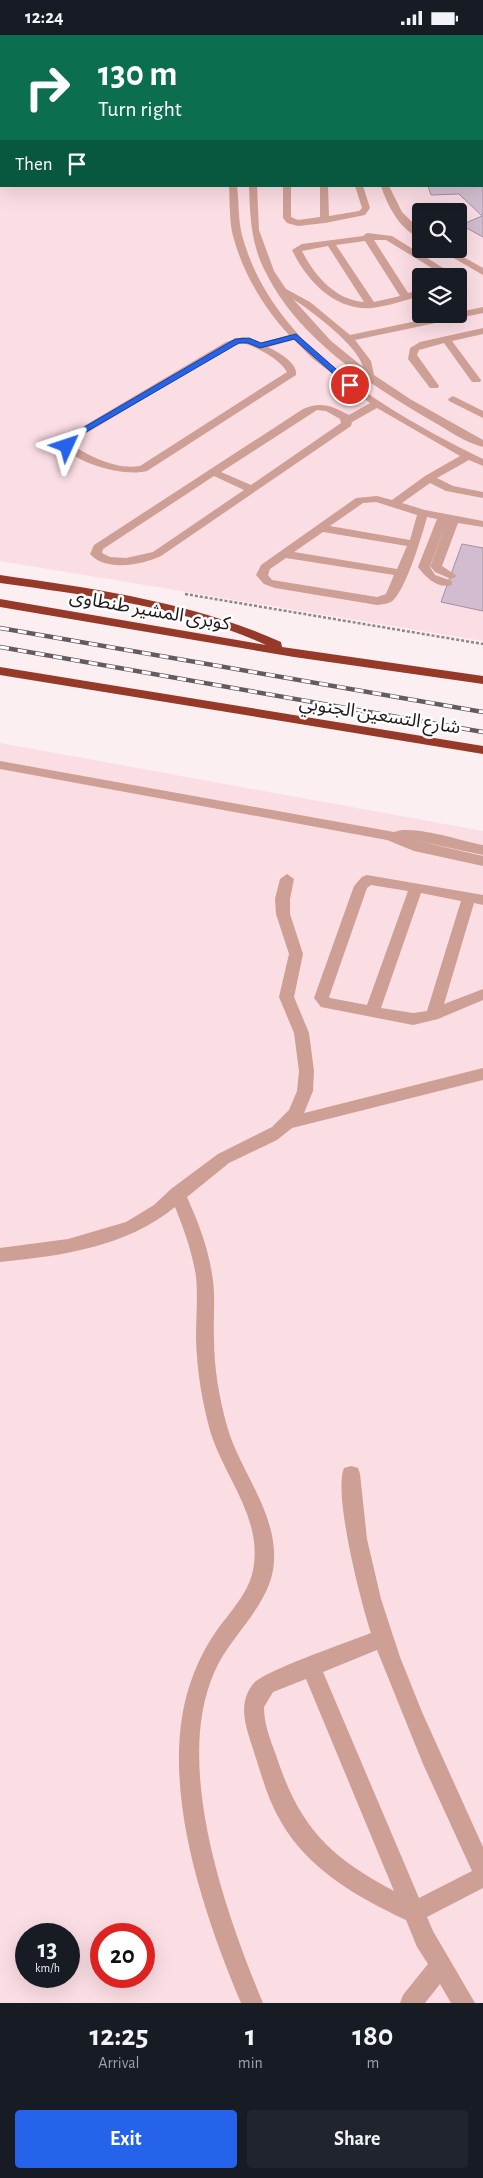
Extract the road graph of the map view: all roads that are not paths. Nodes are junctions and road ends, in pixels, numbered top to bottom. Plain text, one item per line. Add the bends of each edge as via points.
1 (233, 187) edge
2 (253, 187) edge
3 (287, 187) edge
4 (324, 187) edge
5 (358, 187) edge
6 (385, 187) edge
7 (325, 220) junction
8 (412, 228) edge
9 (367, 236) junction
10 (330, 242) junction
11 (459, 258) edge
12 (462, 260) junction
13 (471, 265) junction
14 (434, 266) junction
15 (437, 268) edge
16 (464, 268) edge
17 (483, 272) edge
18 (280, 288) junction
19 (412, 295) edge
20 (406, 297) junction
21 (483, 301) edge
22 (467, 304) edge
23 (371, 305) junction
24 (483, 311) edge
25 (412, 316) edge
26 (338, 331) junction
27 (483, 331) edge
28 (296, 336) junction
29 (346, 339) junction
30 (446, 339) junction
31 (260, 346) junction
32 (369, 378) junction
33 (476, 380) dead end
34 (350, 385) junction
35 (434, 386) dead end
36 (453, 399) dead end
37 (376, 404) junction
38 (483, 415) edge
39 (347, 420) junction
40 (483, 444) edge
41 (468, 456) junction
42 (483, 463) edge
43 (212, 472) junction
44 (429, 478) junction
45 (251, 489) junction
46 (483, 495) edge
47 (394, 504) junction
48 (424, 513) junction
49 (449, 518) junction
50 (483, 524) edge
51 (321, 528) junction
52 (414, 544) junction
53 (285, 554) junction
54 (402, 573) junction
55 (0, 579) edge
56 (449, 579) dead end
57 (0, 603) edge
58 (294, 653) junction
59 (0, 671) edge
60 (483, 680) edge
61 (483, 750) edge
62 (0, 765) edge
63 (390, 836) junction
64 (483, 850) edge
65 (483, 861) edge
66 (287, 879) dead end
67 (416, 887) junction
68 (476, 899) edge
69 (483, 994) edge
70 (372, 1012) junction
71 (433, 1015) junction
72 (483, 1074) edge
73 (287, 1123) junction
74 (177, 1195) junction
75 (0, 1255) edge
76 (351, 1474) dead end
77 (382, 1638) junction
78 (311, 1667) junction
79 (483, 1870) edge
80 (483, 1877) edge
81 (414, 1911) junction
82 (440, 1967) junction
83 (252, 2003) edge
84 (411, 2003) edge
85 (464, 2003) edge

1 - 28 street via 234,222 243,255 271,308
2 - 18 street via 256,233
3 - 7 street via 288,220 298,223
4 - 7 street
5 - 7 street via 366,207 364,211
6 - 8 street via 398,216
9 - 10 street
9 - 14 street via 390,239
9 - 20 street
10 - 23 street
10 - 23 street via 302,247 297,252 313,277 340,299 357,305
11 - 12 street
12 - 13 street
12 - 14 street via 447,266
13 - 16 street
13 - 17 street
14 - 15 street
18 - 26 street via 312,308
18 - 32 street via 315,332
19 - 20 street
20 - 23 street
21 - 22 street
24 - 29 street
25 - 26 street
26 - 29 street
27 - 30 street
28 - 31 street
28 - 34 street
29 - 32 street via 365,358
30 - 33 street
30 - 35 street via 423,344 412,352 413,359
31 - 31 street via 249,341 233,342 67,441 67,446 120,471 143,469 290,375 291,367
32 - 34 street
32 - 40 street via 424,413
34 - 37 street
36 - 38 street
37 - 39 street
37 - 41 street
39 - 43 street via 324,407 310,409
39 - 45 street via 346,425
41 - 42 street
41 - 44 street
43 - 45 street
43 - 45 street via 98,547 96,554 130,561 152,557
44 - 46 street via 450,489
44 - 47 street
47 - 48 street
47 - 51 street via 377,499 360,500
48 - 49 street
48 - 52 street
49 - 50 street
49 - 56 street via 424,567 431,577
51 - 52 street
51 - 53 street
52 - 54 street
53 - 54 street
53 - 54 street via 262,571 268,581 382,601 391,596
55 - 58 highway via 134,600 190,613 244,630
57 - 58 highway, كوبرى المشير طنطاوى
58 - 60 highway
59 - 61 highway, شارع التسعين الجنوبي
62 - 63 street
63 - 64 street via 418,836
63 - 65 street via 414,846
66 - 73 street via 282,909 296,958 287,987 287,1001 304,1043 306,1085 296,1111
67 - 68 street
67 - 70 street
67 - 70 street via 372,879 363,883 322,995 326,1003
68 - 71 street
69 - 71 street
70 - 71 street via 414,1019
72 - 73 street
73 - 74 street via 261,1141 215,1163
74 - 75 street via 151,1217 116,1233 51,1248
74 - 83 street via 190,1219 204,1277 206,1360 214,1413 234,1467 263,1528 265,1546 264,1565 253,1597 207,1664 196,1694 190,1734 192,1793 201,1843 229,1946
76 - 77 street via 357,1543
77 - 78 street
77 - 79 street via 441,1783
78 - 81 street
78 - 81 street via 266,1685 252,1707 254,1724 286,1812 307,1840 346,1874
80 - 81 street
81 - 82 street
82 - 84 street
82 - 85 street

